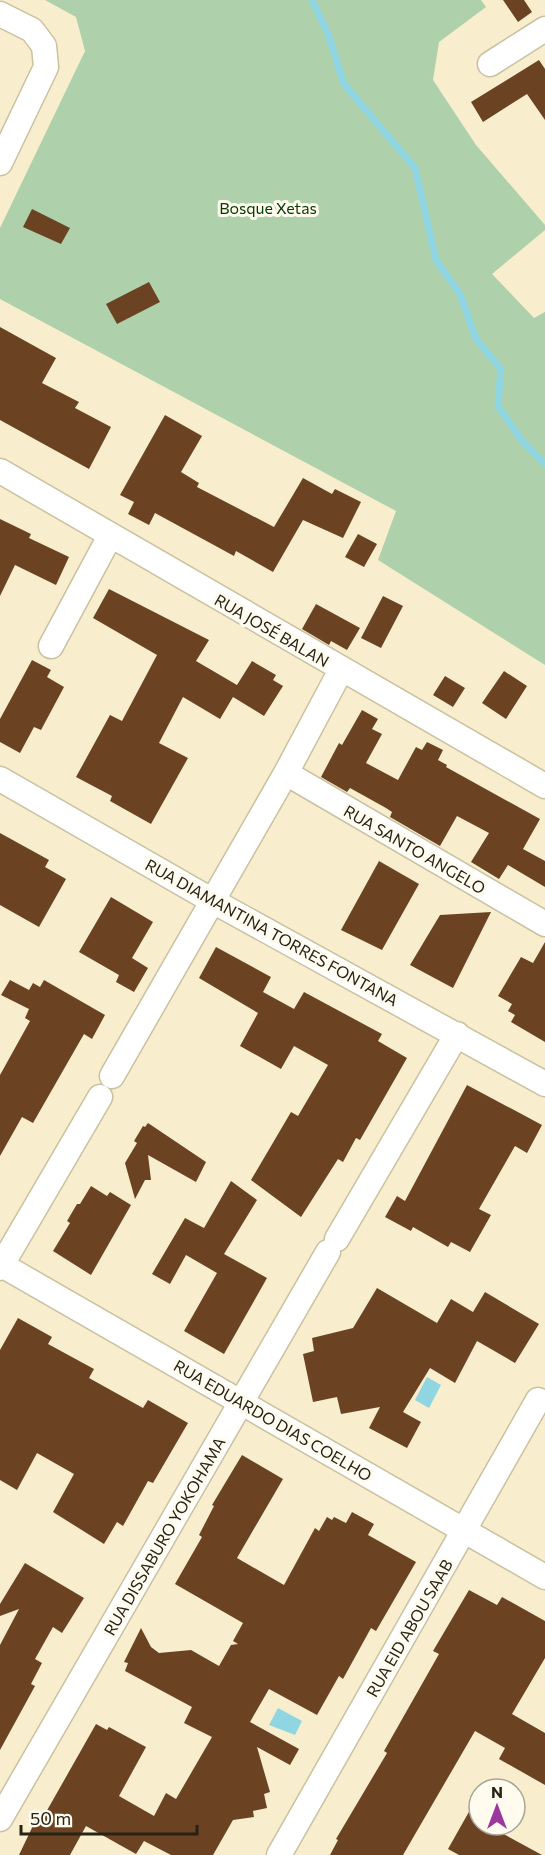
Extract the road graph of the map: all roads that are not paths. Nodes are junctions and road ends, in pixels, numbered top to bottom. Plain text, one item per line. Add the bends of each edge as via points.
1 (0, 14) edge
2 (545, 29) edge
3 (490, 64) dead end
4 (0, 163) edge
5 (0, 471) edge
6 (110, 536) junction
7 (51, 646) dead end
8 (341, 670) junction
9 (286, 773) junction
10 (0, 780) edge
11 (545, 786) edge
12 (211, 900) junction
13 (545, 924) edge
14 (457, 1034) junction
15 (112, 1076) dead end
16 (545, 1083) edge
17 (100, 1097) dead end
18 (1, 1265) edge
19 (538, 1400) dead end
20 (241, 1402) junction
21 (464, 1530) junction
22 (545, 1577) edge
23 (0, 1819) edge
24 (279, 1855) edge

1 - 4 street via 32,30 44,46 46,67
2 - 3 street
5 - 6 street, RUA JOSÉ BALAN
6 - 7 street
6 - 8 street, RUA JOSÉ BALAN
8 - 9 street
8 - 11 street, RUA JOSÉ BALAN
9 - 12 street
9 - 13 street, RUA SANTO ANGELO
10 - 12 street, RUA DIAMANTINA TORRES FONTANA
12 - 14 street, RUA DIAMANTINA TORRES FONTANA
12 - 15 street
14 - 16 street, RUA DIAMANTINA TORRES FONTANA
14 - 20 street, RUA DISSABURO YOKOHAMA
17 - 18 street
18 - 20 street, RUA EDUARDO DIAS COELHO
19 - 21 street, RUA EID ABOU SAAB
20 - 21 street, RUA EDUARDO DIAS COELHO
20 - 23 street, RUA DISSABURO YOKOHAMA
21 - 22 street, RUA EDUARDO DIAS COELHO
21 - 24 street, RUA EID ABOU SAAB

